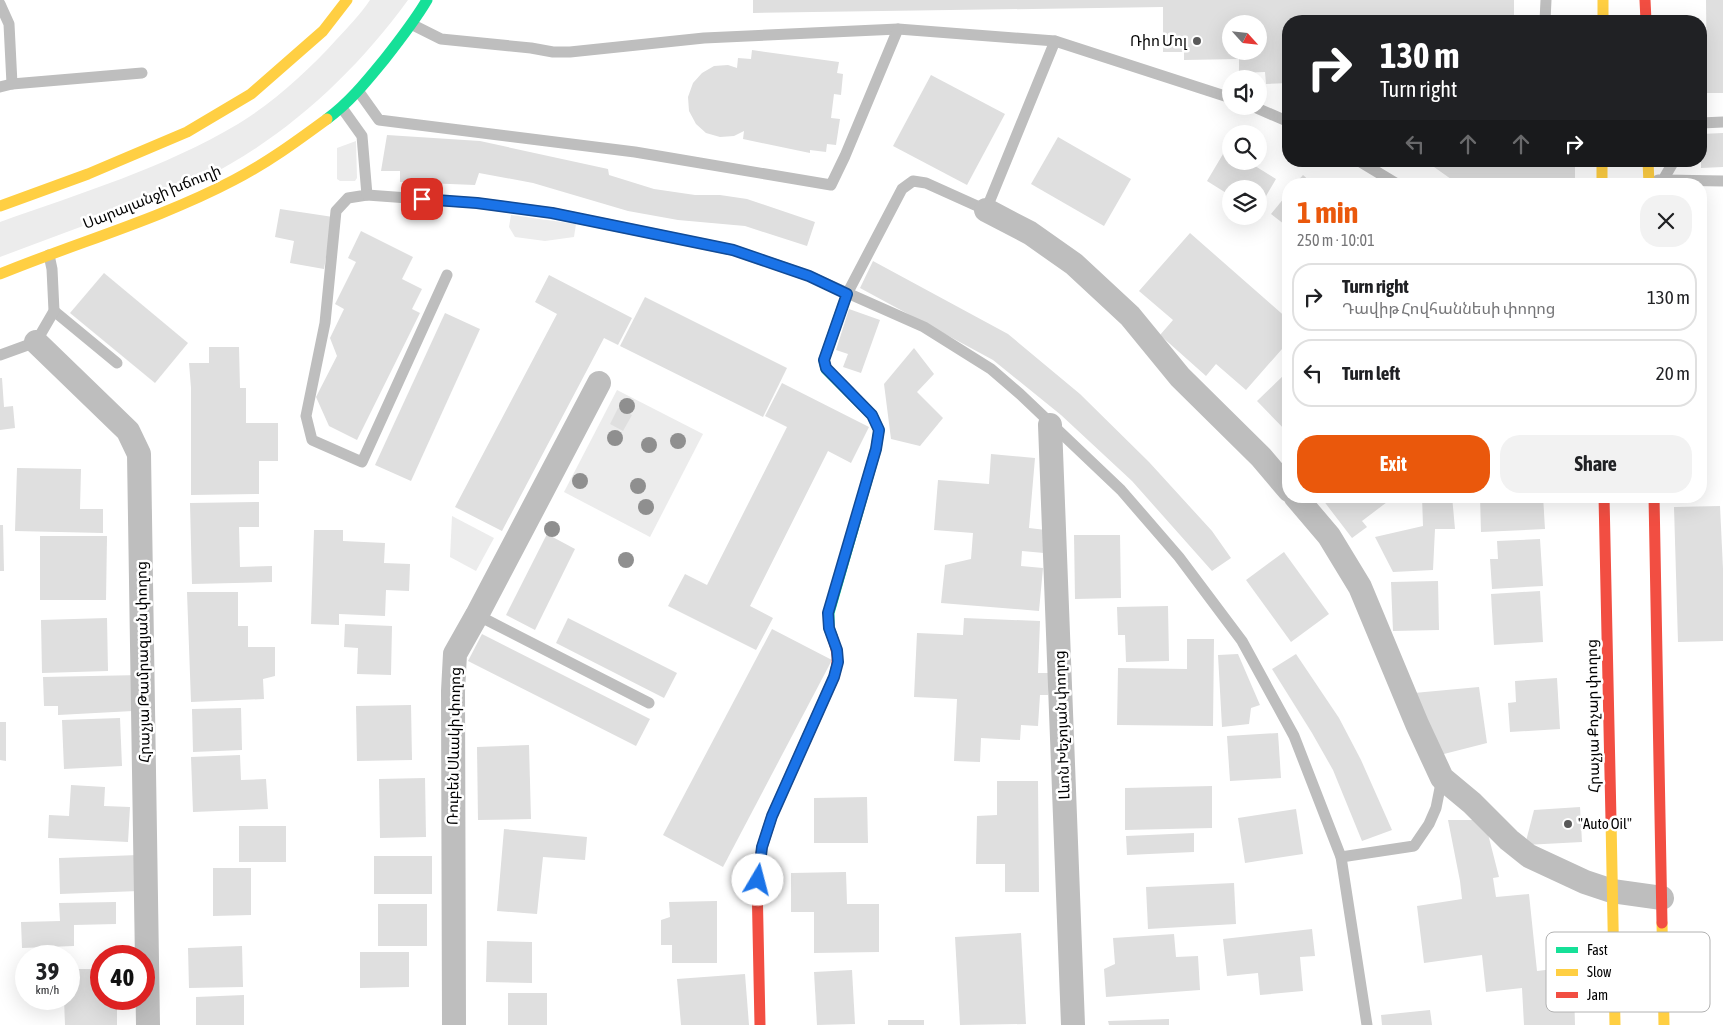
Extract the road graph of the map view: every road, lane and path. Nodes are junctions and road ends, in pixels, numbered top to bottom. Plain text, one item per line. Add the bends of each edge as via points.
1 (347, 0) edge
2 (427, 0) edge
3 (1546, 0) edge
4 (1603, 0) edge
5 (1645, 0) edge
6 (0, 4) edge
7 (1545, 15) edge
8 (1603, 15) edge
9 (1646, 15) edge
10 (412, 24) junction
11 (898, 29) junction
12 (1055, 41) junction
13 (142, 73) dead end
14 (12, 84) junction
15 (0, 87) edge
16 (358, 92) junction
17 (1222, 95) edge
18 (342, 108) junction
19 (1267, 112) edge
20 (1282, 119) edge
21 (1723, 122) edge
22 (1707, 123) edge
23 (1369, 167) edge
24 (1387, 178) edge
25 (1707, 181) edge
26 (1723, 181) edge
27 (367, 195) junction
28 (0, 206) edge
29 (986, 210) junction
30 (49, 254) junction
31 (0, 274) edge
32 (447, 275) dead end
33 (847, 294) junction
34 (54, 311) junction
35 (36, 342) junction
36 (0, 355) edge
37 (116, 363) dead end
38 (599, 383) dead end
39 (1050, 425) junction
40 (1282, 482) edge
41 (1300, 503) edge
42 (1604, 503) edge
43 (1654, 503) edge
44 (477, 616) junction
45 (649, 704) dead end
46 (1442, 778) junction
47 (1341, 857) junction
48 (1612, 891) junction
49 (1662, 898) junction
50 (1613, 932) edge
51 (1663, 932) edge
52 (1615, 1012) edge
53 (1664, 1012) edge
54 (148, 1025) edge
55 (454, 1025) edge
56 (760, 1025) edge
57 (1073, 1025) edge
58 (1367, 1025) edge
59 (1615, 1025) edge
60 (1664, 1025) edge

1 - 28 main road via 322,31 251,94 187,132 88,174
2 - 10 main road, Սարալանջի խճուղի
3 - 7 lane
4 - 8 main road
5 - 9 main road
6 - 14 lane via 9,24
10 - 11 lane via 440,39 553,52 704,38
10 - 16 main road, Սարալանջի խճուղի
11 - 12 lane
11 - 16 lane via 831,185 635,152 379,120
12 - 17 lane
12 - 29 lane
13 - 14 lane
14 - 15 lane
16 - 18 main road, Սարալանջի խճուղի
18 - 27 lane via 362,136
18 - 30 main road, Սարալանջի խճուղի via 290,146 234,180 154,216
19 - 20 lane
21 - 22 lane
23 - 24 lane
25 - 26 lane
27 - 32 lane via 348,198 336,211 325,323 306,416 312,440 362,462
27 - 33 lane via 477,203 552,213 733,250 809,276
29 - 33 lane via 926,183 913,181 902,189
29 - 40 street via 1030,233 1074,264 1130,316 1180,377
30 - 31 main road, Սարալանջի խճուղի
30 - 34 lane
33 - 39 lane via 924,327 958,347 991,369
33 - 56 main road via 824,360 826,368 872,415 879,430 828,613 829,628 837,650 834,677 772,816 762,847 758,880
34 - 35 lane
34 - 37 lane
35 - 36 lane
35 - 54 street, Հրաչյա Թամրազյան փողոց via 128,431 139,454
38 - 44 street, Ռուբեն Սևակի փողոց
39 - 47 lane via 1120,490 1179,557 1242,641 1294,736
39 - 57 street, Լևոն Խեչոյան փողոց
41 - 46 street via 1329,536 1360,587
42 - 48 main road, Հրաչյա Քոչար փողոց
43 - 49 main road
44 - 45 lane
44 - 55 street, Ռուբեն Սևակի փողոց via 455,654
46 - 47 lane via 1436,808 1414,846
46 - 48 street via 1529,856
47 - 58 lane
48 - 49 street
48 - 50 main road, Հրաչյա Քոչար փողոց
49 - 51 main road
52 - 59 main road, Հրաչյա Քոչար փողոց
53 - 60 main road

